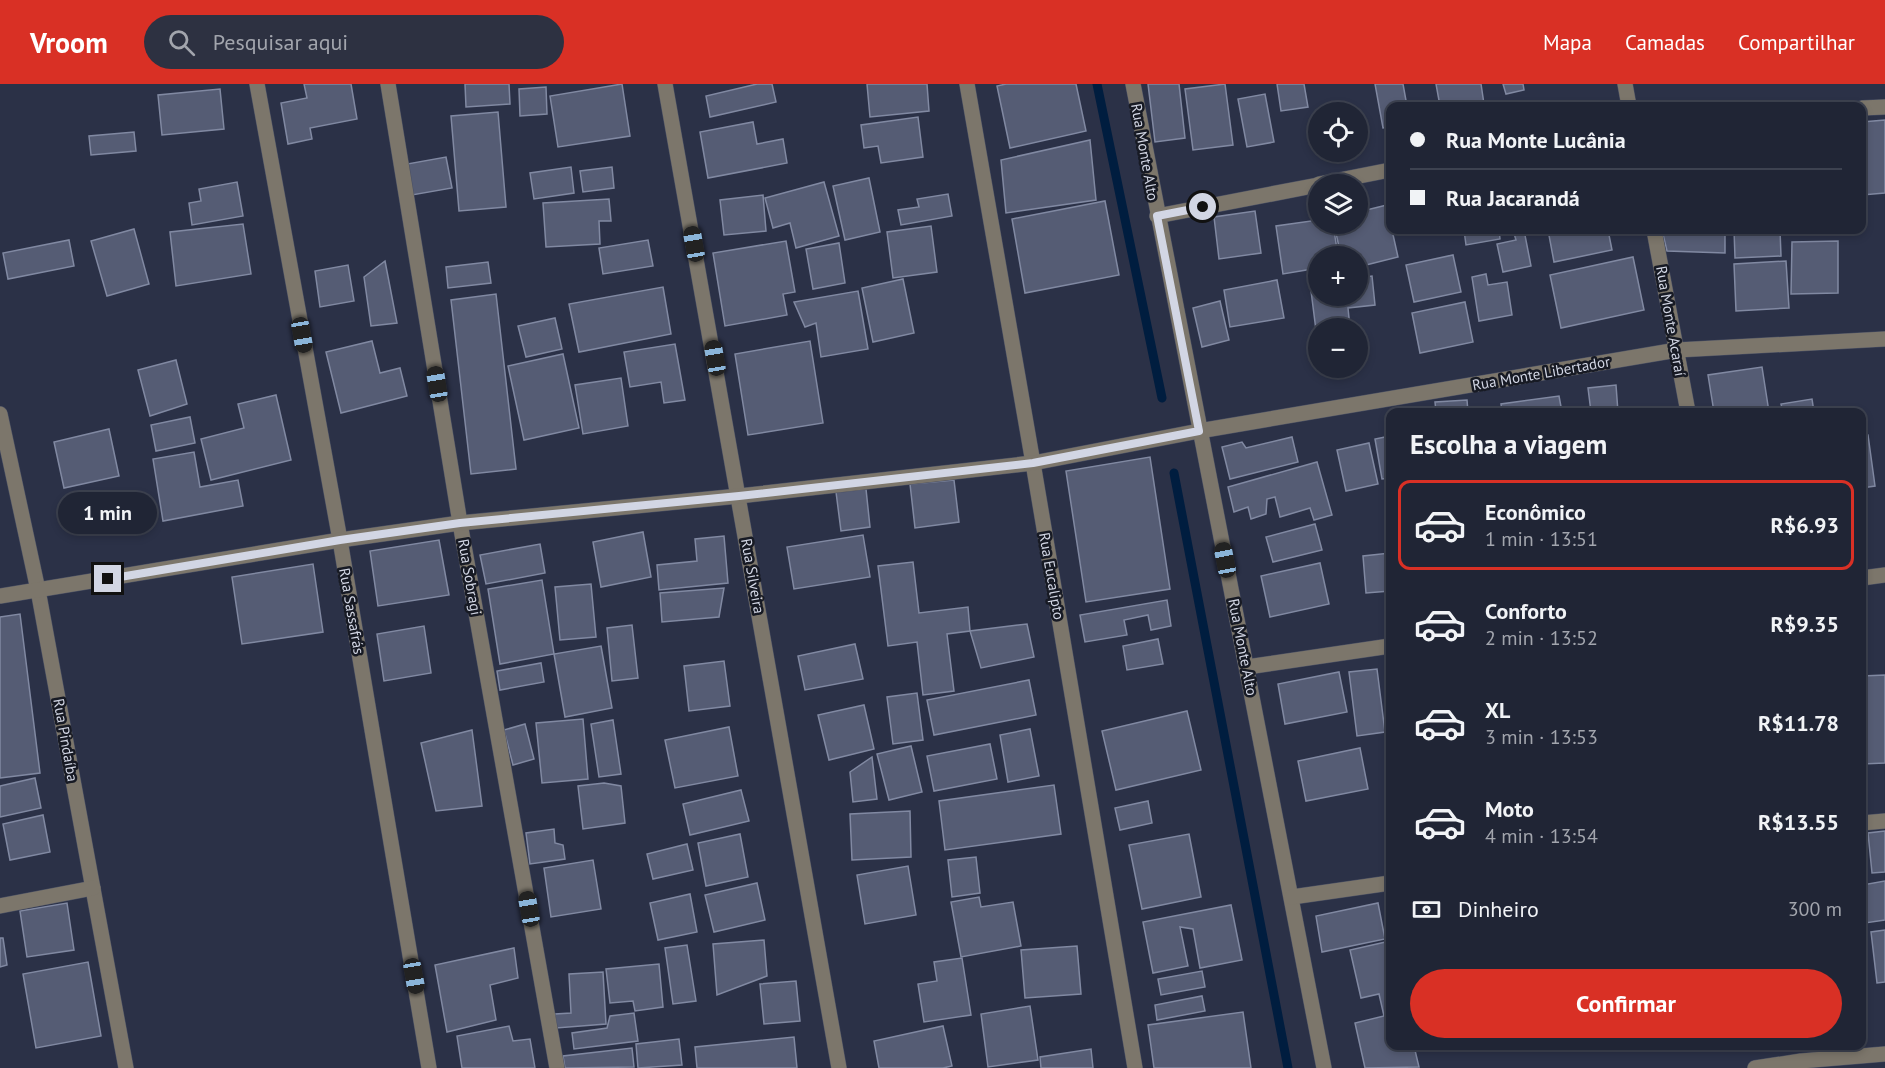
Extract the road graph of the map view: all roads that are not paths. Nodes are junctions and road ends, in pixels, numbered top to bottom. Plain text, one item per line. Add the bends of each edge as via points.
1 (257, 84) edge
2 (388, 84) edge
3 (665, 84) edge
4 (967, 84) edge
5 (1132, 84) edge
6 (1625, 84) edge
7 (1628, 102) edge
8 (1885, 107) edge
9 (1866, 108) edge
10 (1386, 171) edge
11 (1368, 174) edge
12 (1308, 186) edge
13 (1157, 216) junction
14 (1655, 234) edge
15 (1885, 339) edge
16 (1677, 350) junction
17 (1687, 408) edge
18 (0, 414) edge
19 (1199, 431) junction
20 (1033, 463) junction
21 (739, 496) junction
22 (460, 523) junction
23 (340, 540) junction
24 (1885, 576) edge
25 (1866, 578) edge
26 (38, 590) junction
27 (0, 596) edge
28 (1386, 647) edge
29 (1247, 667) junction
30 (1885, 821) edge
31 (1866, 823) edge
32 (1386, 884) edge
33 (93, 888) junction
34 (1292, 897) junction
35 (0, 906) edge
36 (1885, 1054) edge
37 (1800, 1058) edge
38 (126, 1068) edge
39 (429, 1068) edge
40 (557, 1068) edge
41 (839, 1068) edge
42 (1135, 1068) edge
43 (1324, 1068) edge
44 (1755, 1068) edge

1 - 23 street, Rua Sassafrás
2 - 22 street, Rua Sobragi
3 - 21 street, Rua Silveira
4 - 20 street, Rua Eucalipto
5 - 13 street, Rua Monte Alto
6 - 7 street
8 - 9 street
10 - 11 street
12 - 13 street
13 - 19 street, Rua Monte Alto
14 - 16 street, Rua Monte Acaraí
15 - 16 street, Rua Monte Libertador
16 - 17 street, Rua Monte Acaraí
16 - 19 street, Rua Monte Libertador
18 - 26 street, Rua Pindaíba
19 - 20 street, Rua Monte Libertador
19 - 29 street, Rua Monte Alto
20 - 21 street, Rua Monte Libertador
20 - 42 street, Rua Eucalipto
21 - 22 street, Rua Monte Libertador
21 - 41 street, Rua Silveira
22 - 23 street, Rua Monte Libertador
22 - 40 street, Rua Sobragi
23 - 26 street, Rua Monte Libertador
23 - 39 street, Rua Sassafrás
24 - 25 street
26 - 27 street, Rua Monte Libertador
26 - 33 street, Rua Pindaíba
28 - 29 street
29 - 34 street, Rua Monte Alto
30 - 31 street
32 - 34 street
33 - 35 street
33 - 38 street, Rua Pindaíba
34 - 43 street, Rua Monte Alto
36 - 37 street
37 - 44 street

